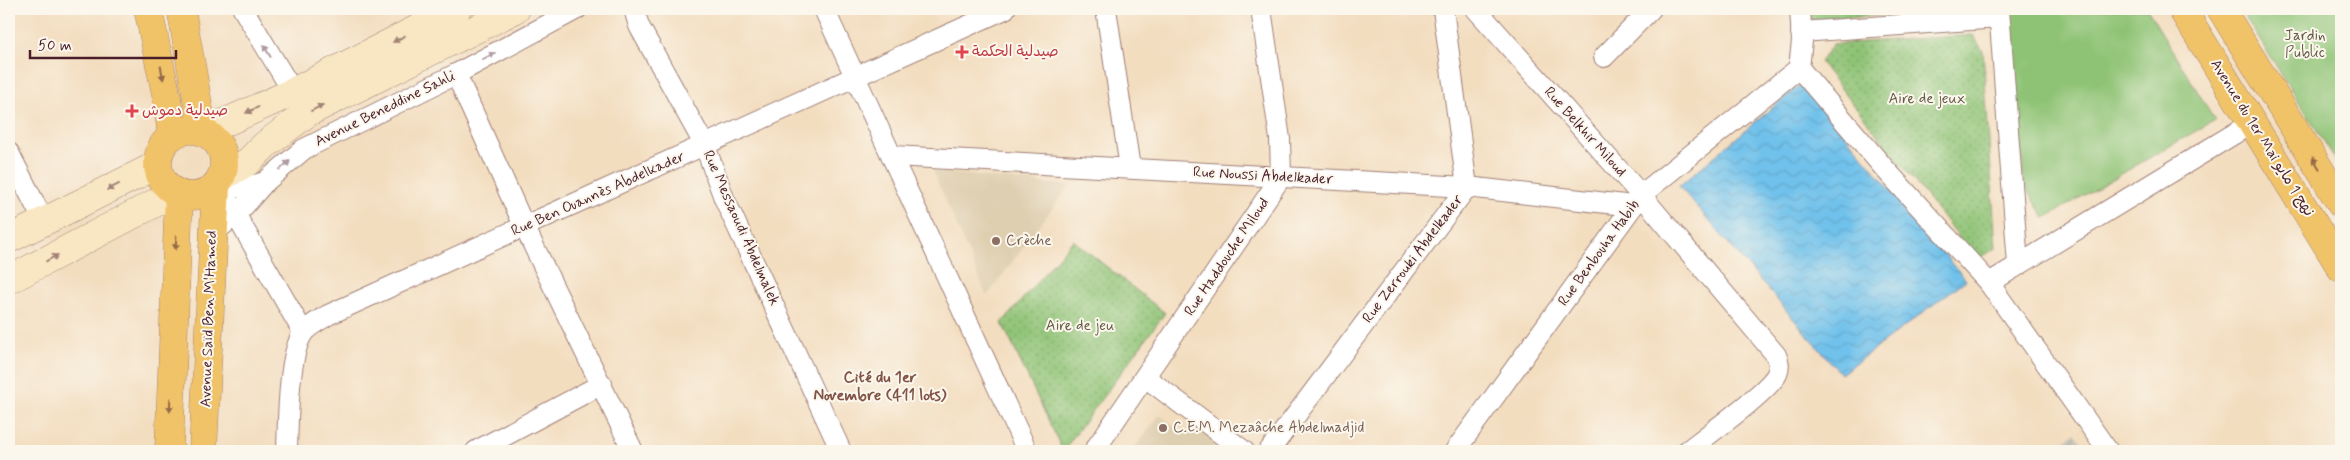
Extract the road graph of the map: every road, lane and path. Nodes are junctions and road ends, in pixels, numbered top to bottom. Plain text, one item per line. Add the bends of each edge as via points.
1 (148, 9) edge
2 (181, 9) edge
3 (243, 9) edge
4 (457, 9) edge
5 (516, 9) edge
6 (577, 9) edge
7 (634, 9) edge
8 (824, 9) edge
9 (1005, 9) edge
10 (1106, 9) edge
11 (1261, 9) edge
12 (1443, 9) edge
13 (1476, 9) edge
14 (1651, 9) edge
15 (1800, 9) edge
16 (2182, 9) edge
17 (2221, 9) edge
18 (1999, 14) edge
19 (427, 15) edge
20 (1802, 32) junction
21 (1604, 57) dead end
22 (1799, 68) junction
23 (456, 74) junction
24 (855, 75) junction
25 (292, 92) junction
26 (2252, 123) junction
27 (204, 132) junction
28 (172, 136) junction
29 (705, 146) junction
30 (9, 152) edge
31 (893, 156) junction
32 (157, 165) junction
33 (1130, 168) junction
34 (1281, 177) junction
35 (218, 182) junction
36 (265, 182) junction
37 (1467, 187) junction
38 (176, 194) junction
39 (1637, 201) junction
40 (2341, 204) edge
41 (235, 214) junction
42 (44, 222) junction
43 (525, 228) junction
44 (212, 235) junction
45 (9, 240) edge
46 (2018, 265) junction
47 (2341, 268) edge
48 (9, 280) edge
49 (1989, 284) junction
50 (303, 332) junction
51 (1145, 377) junction
52 (602, 384) junction
53 (1462, 449) edge
54 (169, 451) edge
55 (203, 451) edge
56 (287, 451) edge
57 (476, 451) edge
58 (633, 451) edge
59 (842, 451) edge
60 (1027, 451) edge
61 (1094, 451) edge
62 (1244, 451) edge
63 (1269, 451) edge
64 (1687, 451) edge
65 (2108, 451) edge

1 -> 28 main road
2 - 27 main road
25 -> 3 street
4 - 19 street
35 -> 5 street, Avenue Beneddine Sahli via 307,113
23 -> 6 street, Avenue Beneddine Sahli
7 - 29 street, Rue Messaoudi Abdelmalek
8 - 24 street
9 - 24 street, Rue Ben Ouannès Abdelkader
10 - 33 street
11 - 34 street via 1280,138
12 - 37 street, Rue Zerrouki Abdelkader
13 - 39 street, Rue Belkhir Miloud
14 - 21 street
15 - 20 street
16 - 26 main road, Avenue du 1er Mai نهج 1 مايو
40 -> 17 main road
18 - 20 street
18 - 46 street
19 -> 25 street
20 - 22 street
22 - 39 street, Rue Benbouha Habib
22 - 49 street
36 -> 23 street, Avenue Beneddine Sahli via 304,149
23 - 43 street
24 - 29 street, Rue Ben Ouannès Abdelkader
24 - 31 street
25 -> 27 street
26 - 46 street
26 - 47 main road, Avenue du 1er Mai نهج 1 مايو
27 - 28 main road via 192,130
27 - 35 main road via 220,146 224,156
28 - 32 main road via 158,153
29 - 43 street, Rue Ben Ouannès Abdelkader
29 - 59 street, Rue Messaoudi Abdelmalek via 724,198
30 - 42 street
31 - 33 street, Rue Noussi Abdelkader
31 - 60 street
32 - 38 main road via 165,186
32 -> 42 street
33 - 34 street, Rue Noussi Abdelkader
34 - 37 street, Rue Noussi Abdelkader
34 - 51 street, Rue Haddouche Miloud
35 - 36 street via 228,187 247,188
35 - 38 main road via 207,193 196,197
35 - 41 street
35 - 44 main road, Avenue Saïd Ben M'Hamed
36 - 41 street, Avenue Beneddine Sahli
37 - 39 street, Rue Noussi Abdelkader
37 - 63 street, Rue Zerrouki Abdelkader
48 -> 38 street
38 -> 54 main road
39 - 53 street, Rue Benbouha Habib
39 - 64 street, Rue Belkhir Miloud via 1771,348 1779,363 1776,376
41 - 44 street, Avenue Beneddine Sahli
41 - 50 street
42 - 45 street
43 - 50 street, Rue Ben Ouannès Abdelkader via 328,316
43 - 52 street
44 - 55 main road, Avenue Saïd Ben M'Hamed
46 - 49 street
49 - 65 street
50 - 56 street via 296,347
51 - 61 street, Rue Haddouche Miloud
51 - 62 street
52 - 57 street
52 - 58 street

